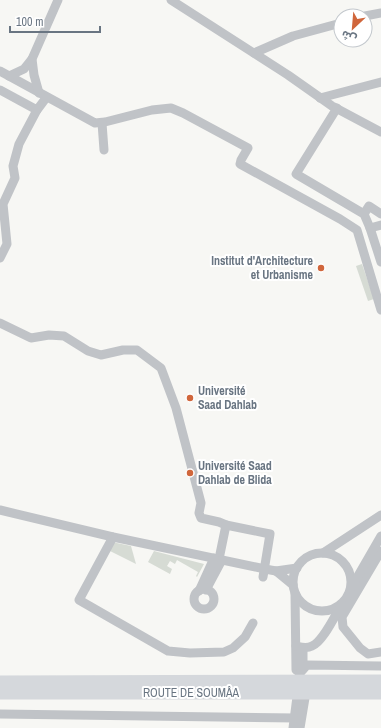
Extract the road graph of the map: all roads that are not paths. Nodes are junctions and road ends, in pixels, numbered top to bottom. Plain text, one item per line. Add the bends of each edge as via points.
1 (58, 0) edge
2 (171, 0) edge
3 (333, 25) edge
4 (254, 53) junction
5 (32, 59) junction
6 (0, 71) edge
7 (10, 76) junction
8 (381, 82) edge
9 (0, 90) edge
10 (42, 95) junction
11 (320, 98) junction
12 (337, 108) junction
13 (38, 110) junction
14 (102, 122) junction
15 (381, 132) edge
16 (104, 150) dead end
17 (364, 214) junction
18 (381, 214) edge
19 (381, 225) edge
20 (370, 228) junction
21 (0, 258) edge
22 (381, 262) edge
23 (381, 310) edge
24 (0, 323) edge
25 (0, 510) edge
26 (381, 515) edge
27 (226, 525) junction
28 (381, 536) edge
29 (114, 537) junction
30 (381, 551) edge
31 (323, 553) junction
32 (218, 559) junction
33 (297, 568) junction
34 (276, 571) junction
35 (264, 573) junction
36 (200, 586) dead end
37 (294, 588) junction
38 (349, 591) junction
39 (343, 601) junction
40 (253, 623) dead end
41 (300, 647) junction
42 (381, 652) edge
43 (381, 666) edge
44 (381, 681) edge
45 (0, 682) edge
46 (301, 682) junction
47 (0, 693) edge
48 (381, 693) edge
49 (0, 714) edge
50 (296, 718) junction
51 (293, 728) edge
52 (300, 728) edge

1 - 5 street
2 - 4 street
3 - 4 street via 293,36
4 - 11 street
5 - 7 street via 24,69
5 - 10 street via 34,75
6 - 7 street
7 - 10 street
8 - 11 street
9 - 13 street
10 - 13 street
10 - 14 street via 95,123
11 - 12 street
12 - 15 street
12 - 17 street via 296,174
13 - 21 street via 19,144 13,166 14,178 3,204 7,244
14 - 16 street
14 - 23 street via 171,108 248,148 240,164 356,230 362,257
17 - 18 street via 369,206
17 - 20 street
19 - 20 street
20 - 22 street
24 - 27 street via 31,338 64,336 88,351 101,355 137,350 161,368 176,408 201,504 201,518
25 - 29 street
26 - 31 street
27 - 32 street
27 - 35 street via 270,534
28 - 38 street
29 - 32 street
29 - 40 street via 78,600 168,651 224,652 245,637
30 - 42 street via 342,617 343,627 360,648 368,654
31 - 33 street via 310,556
31 - 38 street via 332,555 346,566 350,578
32 - 35 street
32 - 36 street
33 - 34 street
33 - 37 street
34 - 35 street
34 - 37 street
37 - 39 street via 307,607 317,610 331,609
37 - 41 street
38 - 39 street
39 - 41 street via 314,646
41 - 46 street via 296,670
43 - 46 street via 307,665
44 - 46 highway, ROUTE DE SOUMÂA
45 - 46 highway, ROUTE DE SOUMÂA
46 - 47 highway, ROUTE DE SOUMÂA
46 - 48 highway, ROUTE DE SOUMÂA
46 - 50 street
46 - 52 street
49 - 50 street
50 - 51 street

